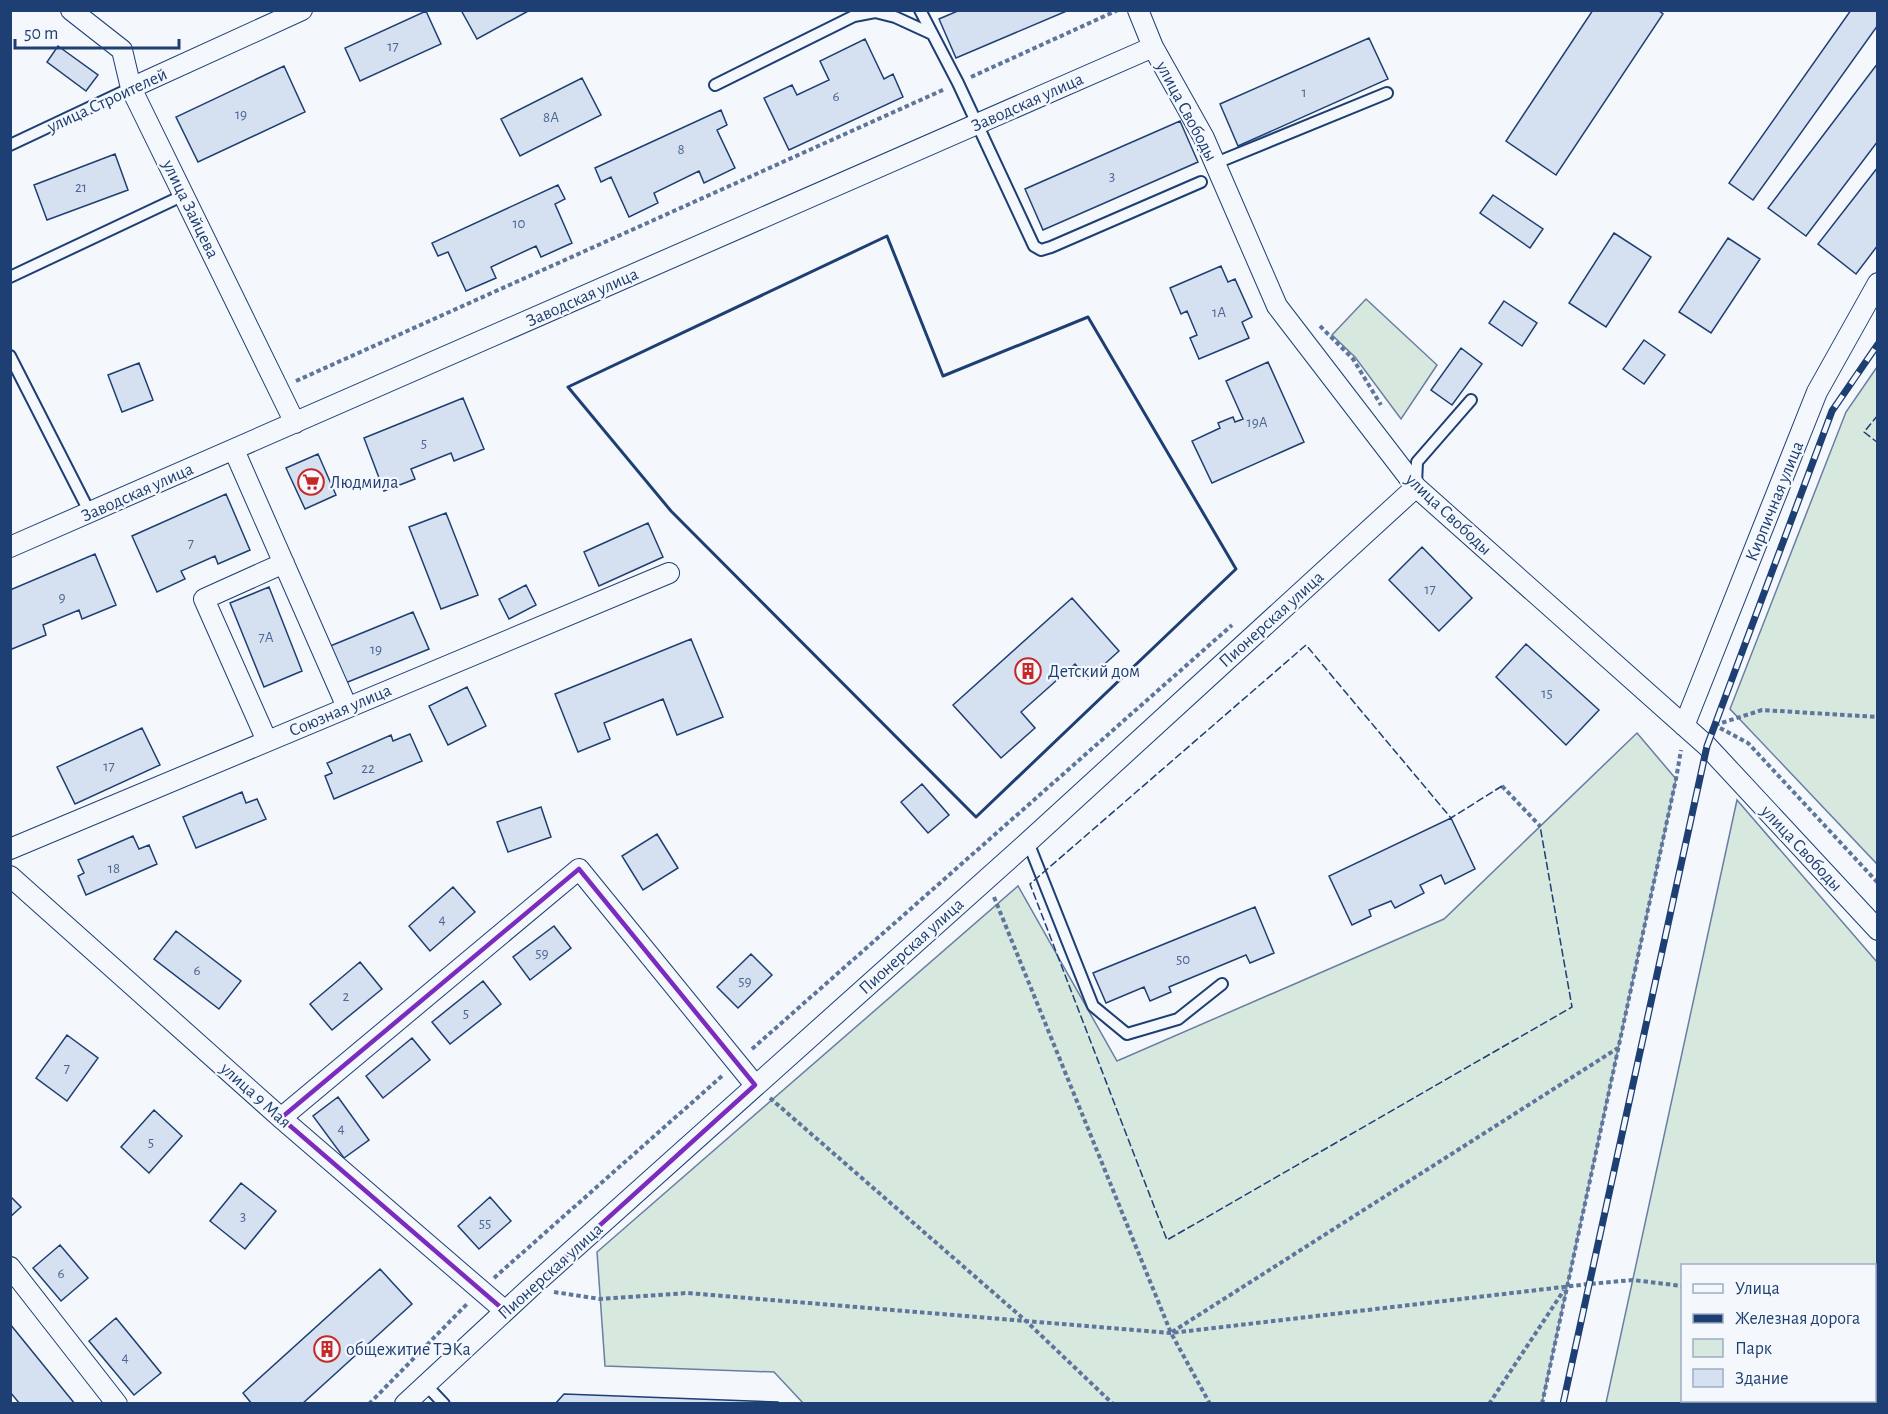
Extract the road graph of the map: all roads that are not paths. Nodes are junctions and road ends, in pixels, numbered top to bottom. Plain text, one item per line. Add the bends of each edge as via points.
1 (71, 10) edge
2 (303, 10) edge
3 (920, 10) edge
4 (1138, 10) edge
5 (932, 34) junction
6 (1153, 47) junction
7 (715, 85) dead end
8 (131, 88) junction
9 (1387, 93) dead end
10 (976, 124) junction
11 (10, 146) edge
12 (1215, 163) junction
13 (1201, 182) dead end
14 (184, 195) junction
15 (10, 277) edge
16 (1878, 283) edge
17 (10, 356) edge
18 (1471, 400) dead end
19 (295, 423) junction
20 (234, 450) junction
21 (1416, 487) junction
22 (90, 513) junction
23 (10, 547) edge
24 (284, 563) junction
25 (669, 573) dead end
26 (347, 707) junction
27 (1686, 720) junction
28 (267, 741) junction
29 (1028, 842) junction
30 (10, 849) edge
31 (10, 876) edge
32 (1878, 930) edge
33 (1222, 984) dead end
34 (756, 1085) junction
35 (281, 1118) junction
36 (10, 1267) edge
37 (505, 1311) junction
38 (426, 1385) junction
39 (117, 1404) edge
40 (405, 1404) edge
41 (444, 1404) edge

1 - 8 street, улица Зайцева via 122,50
2 - 8 street, улица Строителей
3 - 5 lane
4 - 6 street, улица Свободы
5 - 7 lane via 875,12 855,16
5 - 10 lane
6 - 10 street, Заводская улица
6 - 12 street, улица Свободы
8 - 11 lane, улица Строителей
8 - 14 street, улица Зайцева
9 - 12 lane
10 - 13 lane via 1034,246 1041,250
10 - 19 street, Заводская улица
12 - 21 street, улица Свободы via 1276,306
14 - 15 lane
14 - 19 street, улица Зайцева
16 - 27 street, Кирпичная улица via 1817,392
17 - 22 lane
18 - 21 lane via 1417,462
19 - 20 street, Заводская улица
20 - 22 street, Заводская улица
20 - 24 street
21 - 27 street, улица Свободы
21 - 29 street, Пионерская улица
22 - 23 street, Заводская улица
24 - 26 street
24 - 28 street via 204,600
25 - 26 street, Союзная улица
26 - 28 street, Союзная улица
27 - 32 street, улица Свободы
28 - 30 street, Союзная улица
29 - 33 lane via 1093,1006 1127,1034 1178,1019
29 - 34 street, Пионерская улица
31 - 35 street, улица 9 Мая
34 - 35 street via 579,869
34 - 37 street, Пионерская улица
35 - 37 street, улица 9 Мая
36 - 39 street
37 - 38 street, Пионерская улица
38 - 40 street, Пионерская улица
38 - 41 lane

